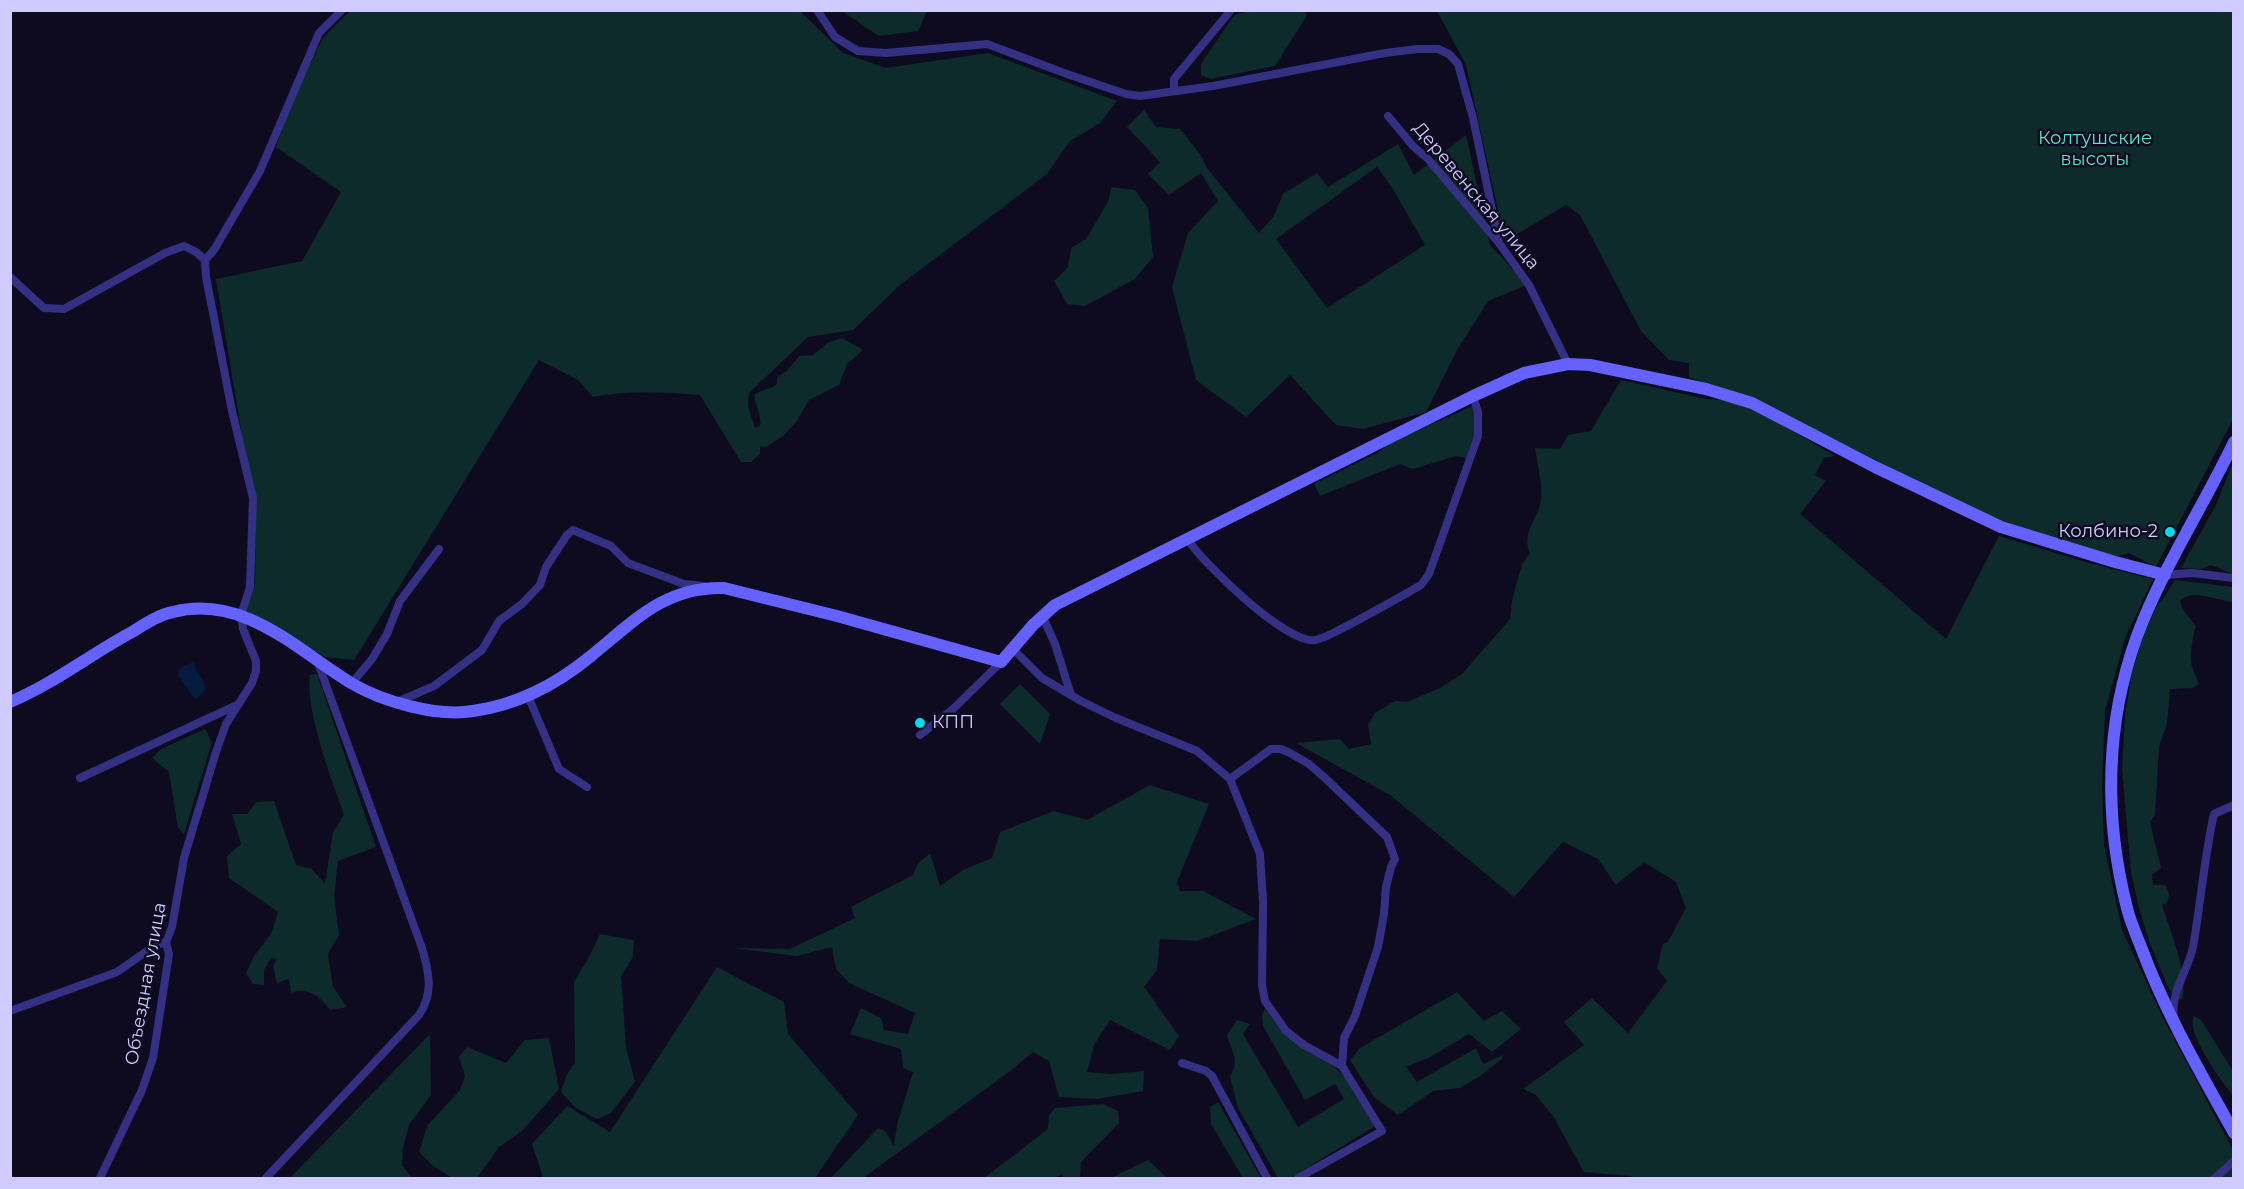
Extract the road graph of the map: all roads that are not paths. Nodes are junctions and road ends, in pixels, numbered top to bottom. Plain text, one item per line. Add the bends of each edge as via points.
1 (342, 10) edge
2 (817, 10) edge
3 (1231, 10) edge
4 (1174, 91) junction
5 (1388, 116) dead end
6 (1499, 243) junction
7 (205, 260) junction
8 (10, 277) edge
9 (1568, 364) junction
10 (1473, 396) junction
11 (2234, 442) edge
12 (1188, 540) junction
13 (439, 549) dead end
14 (2165, 575) junction
15 (2234, 578) edge
16 (710, 587) junction
17 (241, 615) junction
18 (1042, 615) junction
19 (1012, 648) junction
20 (317, 659) junction
21 (1001, 662) junction
22 (352, 683) junction
23 (1071, 695) junction
24 (528, 696) junction
25 (10, 702) edge
26 (397, 702) junction
27 (238, 705) junction
28 (920, 735) dead end
29 (80, 778) dead end
30 (1230, 779) junction
31 (588, 787) dead end
32 (2234, 805) edge
33 (166, 942) junction
34 (10, 1011) edge
35 (2176, 1027) junction
36 (1182, 1063) dead end
37 (1342, 1066) junction
38 (2233, 1131) edge
39 (2234, 1161) edge
40 (100, 1179) edge
41 (266, 1179) edge
42 (1267, 1179) edge
43 (1298, 1179) edge
44 (2215, 1179) edge

1 - 7 street via 319,33 260,171
2 - 4 street via 835,37 858,51 886,53 987,44 1126,94
3 - 4 street via 1174,79
4 - 6 street via 1386,53 1438,49 1449,54 1458,64 1473,118
5 - 6 street, Деревенская улица
6 - 9 street, Деревенская улица via 1529,285
7 - 8 street via 184,246 64,309 44,308
7 - 17 street via 232,411 253,498 250,587
9 - 10 street via 1524,373
9 - 14 street via 1706,388 1752,403 1978,518 2039,540
10 - 12 street
10 - 12 street via 1478,436 1429,574 1421,585 1331,634 1314,640 1295,637 1221,577
11 - 14 street
12 - 18 street
13 - 22 street via 400,601 387,634
14 - 15 street via 2192,573
14 - 35 street via 2137,636 2118,700 2110,762 2111,810 2127,910
16 - 21 street via 837,616
16 - 24 street via 680,594 648,609 567,674
16 - 26 street via 684,584 628,564 611,546 573,530 546,567 540,585 499,621 482,650 434,686
17 - 20 street
17 - 25 street via 203,608 160,616
17 - 27 street, Объездная улица via 256,671
18 - 19 street
18 - 23 street
19 - 21 street
19 - 23 street via 1042,678
20 - 22 street
20 - 41 street via 423,948 429,969 429,992 419,1015
21 - 28 street via 952,711
22 - 26 street
23 - 30 street via 1197,751
24 - 26 street via 456,712
24 - 31 street via 559,769
27 - 29 street
27 - 33 street, Объездная улица via 226,724 184,858
30 - 37 street via 1260,854 1265,1001 1286,1031 1304,1046
30 - 37 street via 1261,754 1281,749 1309,764 1387,837 1395,859 1386,887 1378,947 1344,1038
32 - 35 street via 2214,814 2192,950 2174,1000
33 - 34 street via 117,972
33 - 40 street, Объездная улица via 169,954 153,1058
35 - 38 street
36 - 42 street via 1212,1076
37 - 43 street via 1382,1131
39 - 44 street

